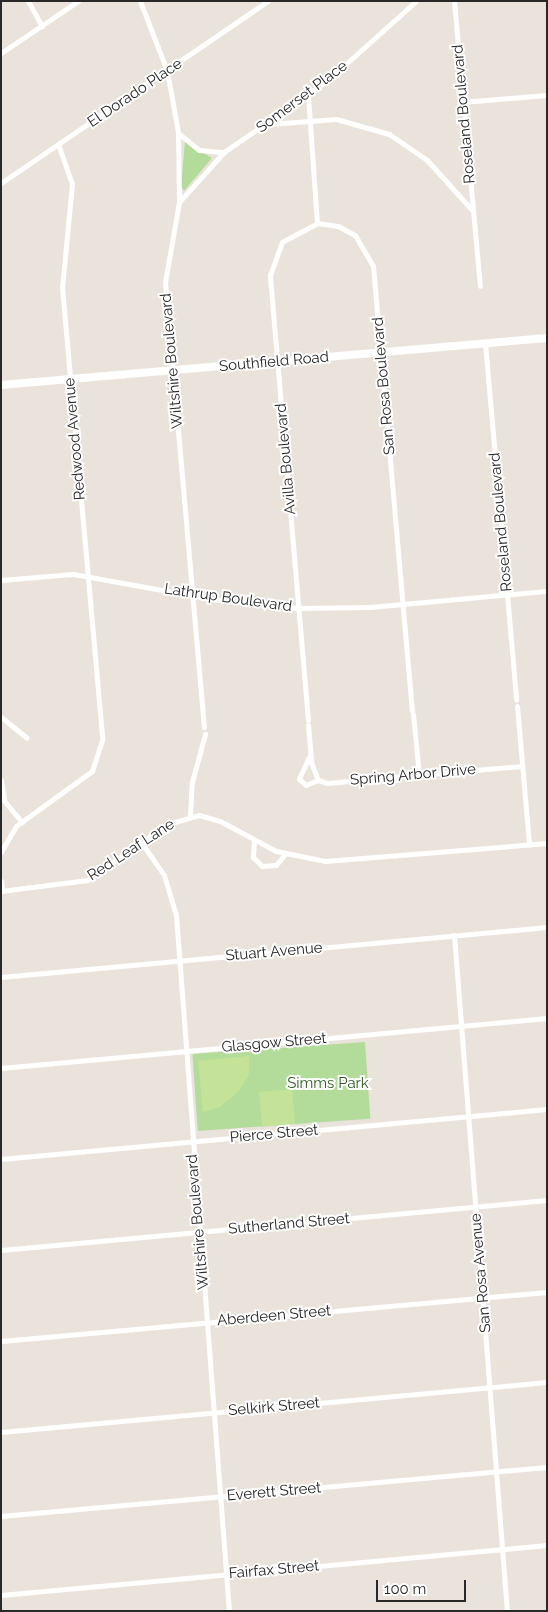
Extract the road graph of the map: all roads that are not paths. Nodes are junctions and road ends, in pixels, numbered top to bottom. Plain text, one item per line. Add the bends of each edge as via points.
1 (28, 1) edge
2 (78, 1) edge
3 (140, 1) edge
4 (268, 1) edge
5 (416, 1) edge
6 (454, 1) edge
7 (42, 26) junction
8 (1, 53) edge
9 (167, 71) junction
10 (308, 95) junction
11 (547, 95) edge
12 (463, 102) junction
13 (309, 118) junction
14 (270, 124) junction
15 (178, 132) junction
16 (58, 144) junction
17 (224, 152) junction
18 (1, 183) edge
19 (179, 202) junction
20 (473, 211) junction
21 (317, 223) junction
22 (480, 286) dead end
23 (547, 338) edge
24 (484, 343) junction
25 (380, 352) junction
26 (277, 362) junction
27 (173, 370) junction
28 (70, 379) junction
29 (1, 385) edge
30 (87, 575) junction
31 (1, 580) edge
32 (547, 591) edge
33 (508, 594) junction
34 (193, 595) junction
35 (403, 604) junction
36 (298, 608) junction
37 (1, 716) edge
38 (204, 727) dead end
39 (204, 734) dead end
40 (27, 738) dead end
41 (310, 754) junction
42 (522, 766) junction
43 (419, 775) junction
44 (1, 780) edge
45 (318, 780) junction
46 (306, 785) joint
47 (3, 797) edge
48 (190, 816) junction
49 (22, 822) junction
50 (254, 841) junction
51 (141, 842) junction
52 (547, 843) edge
53 (529, 844) junction
54 (1, 852) edge
55 (285, 854) junction
56 (1, 881) edge
57 (2, 891) edge
58 (547, 927) edge
59 (454, 935) junction
60 (177, 960) junction
61 (1, 977) edge
62 (547, 1018) edge
63 (461, 1026) junction
64 (184, 1051) junction
65 (1, 1068) edge
66 (547, 1109) edge
67 (468, 1116) junction
68 (192, 1141) junction
69 (1, 1159) edge
70 (547, 1200) edge
71 (475, 1206) junction
72 (199, 1232) junction
73 (1, 1250) edge
74 (547, 1292) edge
75 (483, 1298) junction
76 (207, 1322) junction
77 (1, 1341) edge
78 (547, 1382) edge
79 (490, 1387) junction
80 (213, 1413) junction
81 (1, 1432) edge
82 (547, 1467) edge
83 (497, 1471) junction
84 (220, 1497) junction
85 (1, 1516) edge
86 (547, 1545) edge
87 (502, 1549) junction
88 (226, 1574) junction
89 (1, 1595) edge
90 (229, 1611) edge
91 (508, 1611) edge

1 - 7 street
2 - 7 street
3 - 9 street, Wiltshire Boulevard
4 - 9 street, El Dorado Place
5 - 10 street, Somerset Place
6 - 12 street, Roseland Boulevard
7 - 8 street
9 - 15 street, Wiltshire Boulevard
9 - 16 street, El Dorado Place
10 - 13 street
10 - 14 street, Somerset Place
11 - 12 street
12 - 20 street, Roseland Boulevard
13 - 14 street
13 - 20 street via 350,122 390,134 427,160
13 - 21 street
14 - 17 street, Somerset Place
15 - 17 street via 199,150
15 - 19 street, Wiltshire Boulevard
16 - 18 street, El Dorado Place
16 - 28 street, Redwood Avenue via 72,189 61,271
17 - 19 street, Somerset Place
19 - 27 street, Wiltshire Boulevard via 165,269
20 - 22 street, Roseland Boulevard
21 - 25 street, San Rosa Boulevard via 351,232 370,254
21 - 26 street, Avilla Boulevard via 286,238 271,262
23 - 24 main road, Southfield Road
24 - 25 main road, Southfield Road
24 - 33 street, Roseland Boulevard
25 - 26 main road, Southfield Road
25 - 35 street, San Rosa Boulevard
26 - 27 main road, Southfield Road
26 - 36 street, Avilla Boulevard
27 - 28 main road, Southfield Road
27 - 34 street, Wiltshire Boulevard
28 - 29 main road, Southfield Road
28 - 30 street, Redwood Avenue
30 - 31 street, Lathrup Boulevard via 40,573
30 - 34 street, Lathrup Boulevard
30 - 49 street, Redwood Avenue via 102,739 92,771
32 - 33 street, Lathrup Boulevard
33 - 35 street, Lathrup Boulevard
33 - 42 street, Roseland Boulevard
34 - 36 street, Lathrup Boulevard
34 - 38 street, Wiltshire Boulevard
35 - 36 street, Lathrup Boulevard
35 - 43 street, San Rosa Boulevard
36 - 41 street, Avilla Boulevard
37 - 40 street
39 - 48 street via 192,782
41 - 45 street, Avilla Boulevard
41 - 46 street, Avilla Boulevard via 299,775
42 - 43 street, Spring Arbor Drive
42 - 53 street, Roseland Boulevard
43 - 45 street, Spring Arbor Drive
44 - 47 street
45 - 46 street, Spring Arbor Drive
47 - 49 street
48 - 50 street, Red Leaf Lane via 216,819
48 - 51 street, Red Leaf Lane via 168,824
49 - 54 street, Redwood Avenue
50 - 55 street, Red Leaf Lane
50 - 55 street via 253,857 262,866 276,865
51 - 57 street, Red Leaf Lane via 87,880
51 - 60 street, Wiltshire Boulevard via 172,894
52 - 53 street, Red Leaf Lane
53 - 55 street, Red Leaf Lane via 340,862
56 - 57 street
58 - 59 street, Stuart Avenue
59 - 60 street, Stuart Avenue
59 - 63 street, San Rosa Avenue
60 - 61 street, Stuart Avenue
60 - 64 street, Wiltshire Boulevard
62 - 63 street, Glasgow Street
63 - 64 street, Glasgow Street
63 - 67 street, San Rosa Avenue
64 - 65 street, Glasgow Street
64 - 68 street, Wiltshire Boulevard
66 - 67 street, Pierce Street
67 - 68 street, Pierce Street
67 - 71 street, San Rosa Avenue
68 - 69 street, Pierce Street
68 - 72 street, Wiltshire Boulevard
70 - 71 street, Sutherland Street
71 - 72 street, Sutherland Street
71 - 75 street, San Rosa Avenue
72 - 73 street, Sutherland Street
72 - 76 street, Wiltshire Boulevard
74 - 75 street, Aberdeen Street
75 - 76 street, Aberdeen Street
75 - 79 street, San Rosa Avenue
76 - 77 street, Aberdeen Street
76 - 80 street, Wiltshire Boulevard
78 - 79 street, Selkirk Street
79 - 80 street, Selkirk Street
79 - 83 street, San Rosa Avenue
80 - 81 street, Selkirk Street
80 - 84 street, Wiltshire Boulevard
82 - 83 street, Everett Street
83 - 84 street, Everett Street
83 - 87 street, San Rosa Avenue
84 - 85 street, Everett Street
84 - 88 street, Wiltshire Boulevard
86 - 87 street, Fairfax Street
87 - 88 street, Fairfax Street
87 - 91 street, San Rosa Avenue
88 - 89 street, Fairfax Street
88 - 90 street, Wiltshire Boulevard

